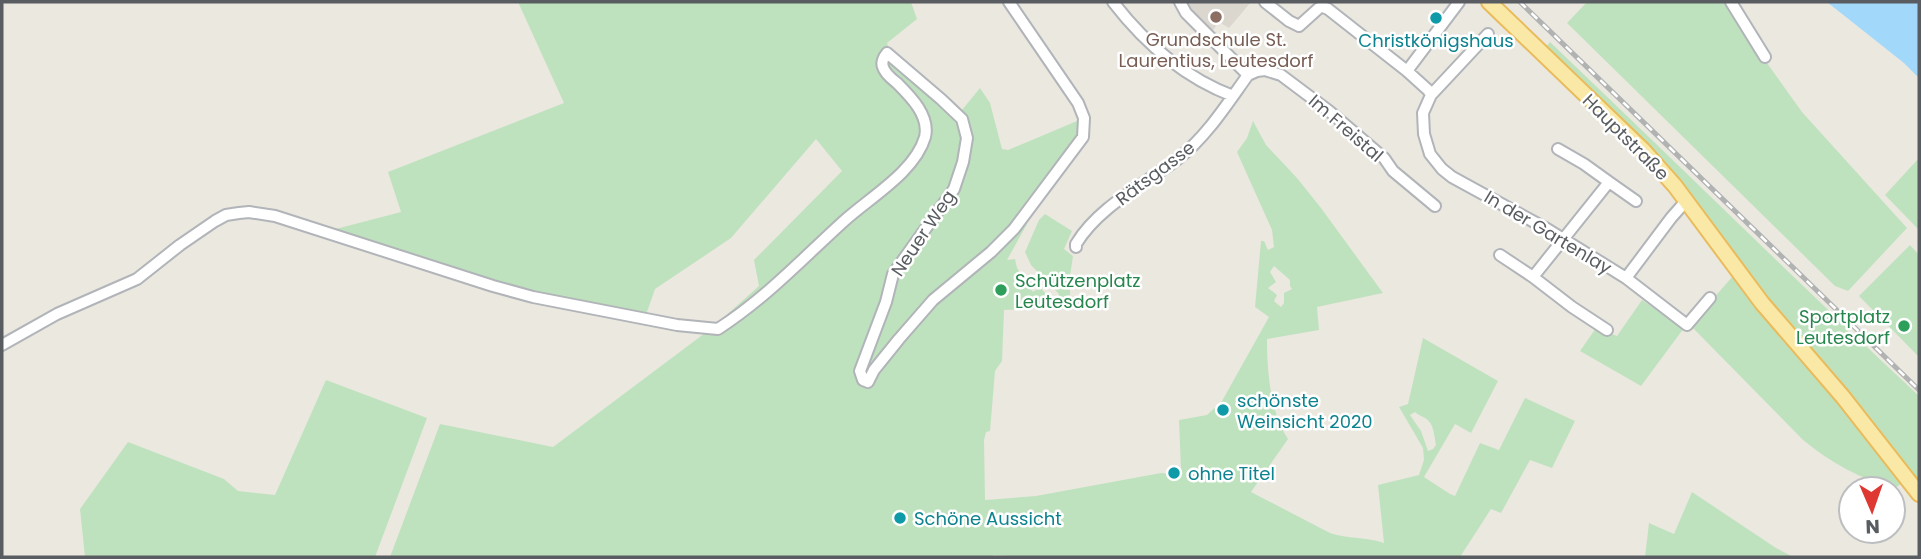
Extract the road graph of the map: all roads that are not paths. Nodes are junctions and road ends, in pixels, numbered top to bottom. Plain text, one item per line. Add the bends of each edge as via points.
1 (1009, 2) edge
2 (1113, 2) edge
3 (1180, 2) edge
4 (1265, 2) edge
5 (1459, 2) edge
6 (1489, 2) edge
7 (1731, 2) edge
8 (1488, 34) dead end
9 (1765, 57) dead end
10 (1407, 71) junction
11 (1248, 75) junction
12 (1431, 95) junction
13 (1233, 96) junction
14 (1558, 149) dead end
15 (1609, 182) junction
16 (1636, 201) dead end
17 (1686, 201) junction
18 (1435, 206) dead end
19 (1564, 239) junction
20 (1076, 247) dead end
21 (1500, 255) dead end
22 (1534, 277) junction
23 (1626, 278) junction
24 (1710, 298) dead end
25 (1607, 330) dead end
26 (2, 345) edge
27 (1919, 494) edge

1 - 26 street, Neuer Weg via 1078,103 1084,118 1083,137 1014,229 933,300 868,382 860,371 893,274 954,189 967,138 962,119 887,53 882,65 885,72 922,113 926,129 919,153 772,290 718,329 533,297 275,216 249,212 215,221 137,279 57,314
2 - 13 street via 1175,65
3 - 11 street
4 - 10 street via 1299,26 1319,8 1328,9
5 - 10 street
6 - 17 main road, Hauptstraße via 1643,150
7 - 9 street
8 - 12 street
10 - 12 street
11 - 13 street, Rätsgasse
11 - 18 street, Im Freistal via 1265,70 1281,75 1329,111
12 - 19 street, In der Gartenlay via 1423,123 1437,164 1452,177
13 - 20 street, Rätsgasse via 1198,141 1086,228
14 - 15 street
15 - 16 street
15 - 19 street
17 - 23 street
17 - 27 main road, Hauptstraße via 1775,320
19 - 22 street
19 - 23 street, In der Gartenlay
21 - 22 street
22 - 25 street
23 - 24 street, In der Gartenlay via 1686,325

